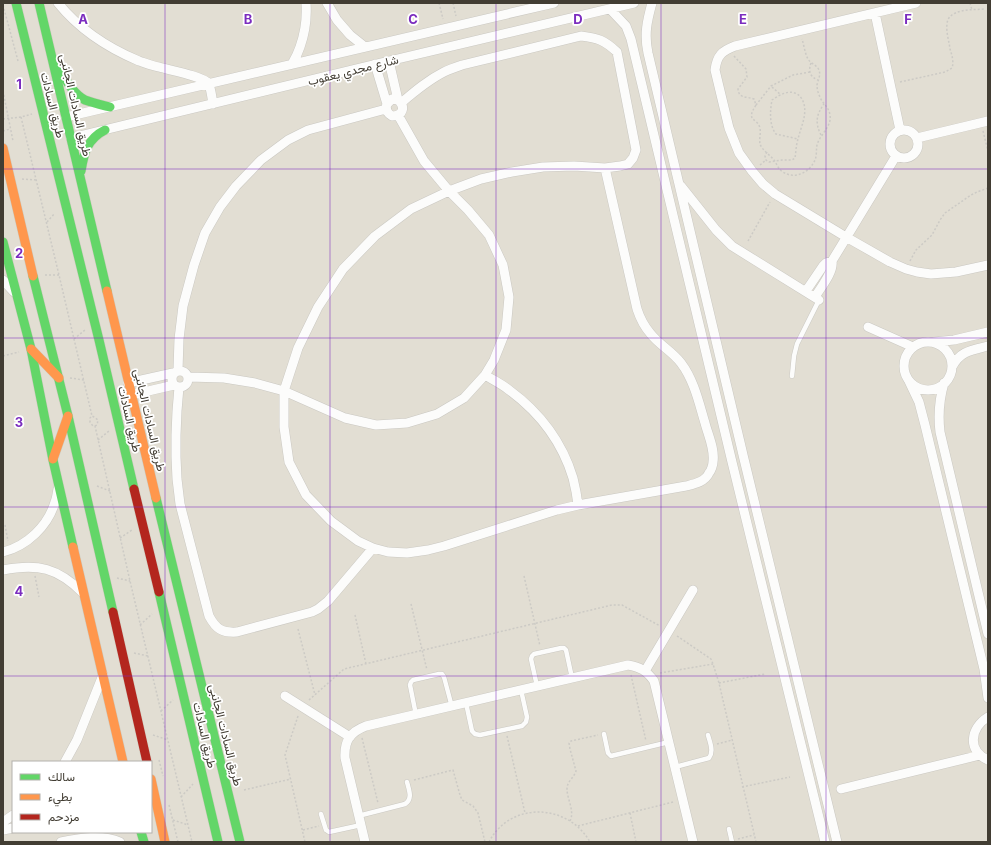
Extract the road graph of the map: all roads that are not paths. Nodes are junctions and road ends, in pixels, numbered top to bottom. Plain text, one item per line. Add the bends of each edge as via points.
1 (16, 3) edge
2 (39, 3) edge
3 (58, 3) edge
4 (306, 3) edge
5 (327, 3) edge
6 (535, 3) edge
7 (554, 3) edge
8 (634, 3) edge
9 (652, 3) edge
10 (916, 3) edge
11 (527, 9) junction
12 (610, 9) junction
13 (875, 13) junction
14 (365, 47) junction
15 (648, 53) junction
16 (635, 55) junction
17 (53, 61) junction
18 (389, 61) junction
19 (292, 64) junction
20 (375, 64) junction
21 (209, 84) junction
22 (400, 101) junction
23 (214, 104) junction
24 (386, 106) junction
25 (110, 107) junction
26 (398, 115) junction
27 (66, 117) junction
28 (985, 122) edge
29 (105, 130) junction
30 (900, 130) junction
31 (71, 138) junction
32 (917, 138) junction
33 (3, 148) edge
34 (896, 156) junction
35 (605, 168) junction
36 (80, 179) junction
37 (679, 184) junction
38 (449, 191) junction
39 (846, 237) junction
40 (3, 242) edge
41 (832, 261) junction
42 (988, 265) edge
43 (3, 280) edge
44 (806, 291) junction
45 (16, 294) junction
46 (817, 298) junction
47 (868, 327) dead end
48 (988, 332) edge
49 (108, 337) junction
50 (931, 342) junction
51 (988, 346) edge
52 (913, 347) junction
53 (31, 349) junction
54 (952, 367) junction
55 (176, 372) junction
56 (485, 375) junction
57 (792, 376) dead end
58 (188, 377) junction
59 (59, 378) junction
60 (909, 381) junction
61 (128, 383) junction
62 (944, 384) junction
63 (177, 386) junction
64 (284, 391) junction
65 (131, 395) junction
66 (68, 416) junction
67 (744, 459) junction
68 (53, 460) junction
69 (732, 462) junction
70 (59, 486) junction
71 (578, 505) junction
72 (373, 548) junction
73 (6, 551) edge
74 (968, 552) junction
75 (956, 555) junction
76 (3, 570) edge
77 (693, 590) dead end
78 (84, 594) junction
79 (988, 634) edge
80 (648, 673) junction
81 (103, 675) junction
82 (572, 678) junction
83 (537, 686) junction
84 (521, 690) junction
85 (285, 696) dead end
86 (988, 698) edge
87 (466, 703) junction
88 (452, 706) junction
89 (416, 715) junction
90 (988, 717) edge
91 (604, 734) road end
92 (708, 735) dead end
93 (350, 737) junction
94 (669, 742) junction
95 (980, 755) junction
96 (988, 760) edge
97 (65, 761) edge
98 (123, 761) edge
99 (147, 761) edge
100 (675, 767) junction
101 (407, 782) road end
102 (152, 784) edge
103 (841, 789) dead end
104 (321, 814) dead end
105 (12, 816) edge
106 (359, 820) junction
107 (3, 822) edge
108 (729, 829) dead end
109 (65, 838) edge
110 (732, 841) edge
111 (120, 842) edge
112 (165, 842) edge
113 (218, 842) edge
114 (240, 842) edge
115 (365, 842) edge
116 (693, 842) edge
117 (825, 842) edge
118 (837, 842) edge

1 - 49 main road, طريق السادات
2 - 17 main road, طريق السادات الجانبى
3 - 21 street via 87,32 121,52 139,61 196,77
4 - 19 street via 305,28
5 - 14 street via 345,30
6 - 11 street
7 - 11 street, شارع مجدي يعقوب
8 - 12 street, شارع مجدي يعقوب
9 - 15 street via 646,31
10 - 13 street
11 - 14 street, شارع مجدي يعقوب
12 - 16 street via 626,26
12 - 18 street, شارع مجدي يعقوب
13 - 30 street
13 - 39 street via 735,46 723,51 718,57 715,70 729,128 746,164 775,194
14 - 19 street, شارع مجدي يعقوب
15 - 16 street
15 - 37 street
16 - 69 street
17 - 25 main road via 78,95 88,101
17 - 27 main road, طريق السادات الجانبى
18 - 20 street, شارع مجدي يعقوب
18 - 22 street
19 - 21 street, شارع مجدي يعقوب
20 - 23 street, شارع مجدي يعقوب
20 - 24 street
21 - 23 street
21 - 25 street, شارع مجدي يعقوب
22 - 24 street via 392,99
22 - 26 street via 403,106
22 - 35 street via 431,79 462,64 581,36 595,37 608,43 617,52 636,150 628,164
23 - 29 street, شارع مجدي يعقوب
24 - 26 street via 387,112 392,116
24 - 55 street via 308,130 288,140 261,160 236,186 205,233 194,265 183,306
25 - 27 street, شارع مجدي يعقوب
26 - 38 street via 424,161
27 - 31 main road, طريق السادات الجانبى
28 - 32 street
29 - 31 street, شارع مجدي يعقوب
29 - 36 main road via 94,136 89,144
30 - 32 street via 908,130
30 - 34 street via 892,135 889,144
31 - 36 main road, طريق السادات الجانبى
32 - 34 street via 918,147 913,155 905,158
33 - 59 main road
34 - 39 street
35 - 38 street via 574,166 512,172 481,179
35 - 71 street via 637,309 650,334 672,353 689,376 709,438 713,462 709,475 699,483
36 - 49 main road, طريق السادات الجانبى
37 - 44 street via 732,246
37 - 67 street
38 - 56 street via 489,235 503,265 509,297 506,330
38 - 64 street via 411,209 375,236 343,269 318,307 298,348
39 - 41 street
39 - 42 street via 890,262 917,272 956,272
40 - 45 main road
41 - 44 street via 826,263
41 - 46 street via 831,271
43 - 45 street
44 - 46 street
45 - 53 main road
46 - 57 lane via 797,344
47 - 52 street
48 - 50 street via 954,340
49 - 61 main road, طريق السادات الجانبى
49 - 113 main road, طريق السادات
50 - 52 street
50 - 54 street via 946,350
51 - 54 street via 968,351 957,359
52 - 60 street via 908,351 904,363 905,375
53 - 59 main road
53 - 68 main road
54 - 62 street
55 - 58 street via 183,371
55 - 61 street
55 - 63 street via 171,378 172,383
56 - 64 street via 464,398 437,414 407,423 376,425 346,418
56 - 71 street via 530,407 548,428 563,452 573,478
58 - 63 street via 184,386
58 - 64 street via 224,378
59 - 66 main road
60 - 62 street via 926,390
60 - 75 street via 922,414
61 - 65 main road, طريق السادات الجانبى
62 - 74 street via 938,407 938,420
63 - 65 street
63 - 72 street via 176,457 180,504 209,616 220,630 228,633 237,632 318,609 328,601
64 - 72 street via 284,427 289,462 306,495 331,521 358,541
65 - 114 main road, طريق السادات الجانبى
66 - 68 main road
66 - 99 main road
67 - 69 street
67 - 118 street
68 - 70 main road
69 - 117 street
70 - 73 street via 49,517 39,530 27,541
70 - 78 main road
71 - 72 street via 428,550 407,553
74 - 75 street
74 - 79 street
75 - 86 street via 984,669
76 - 78 street via 18,567 47,570 61,575
77 - 80 street via 669,630
78 - 81 main road
80 - 82 street via 628,665
80 - 94 street via 656,687
81 - 97 street via 77,740
81 - 98 main road
82 - 83 street
82 - 83 lane via 566,649 541,652 531,657
83 - 84 street
84 - 87 street
84 - 87 lane via 527,720 522,726 475,734 472,731
85 - 93 street
87 - 88 street
88 - 89 street
88 - 89 lane via 444,675 429,676 413,680 410,684
89 - 93 street via 359,729
90 - 95 street via 977,726 974,734 973,741
91 - 94 lane via 610,756
92 - 100 lane via 712,753 709,758
93 - 106 street via 344,751
94 - 100 street
95 - 96 street
95 - 103 street
100 - 116 street
101 - 106 lane via 410,795 407,803 380,810
102 - 112 main road
104 - 106 lane via 329,832
105 - 107 street
106 - 115 street
108 - 110 lane
109 - 111 street via 102,838

